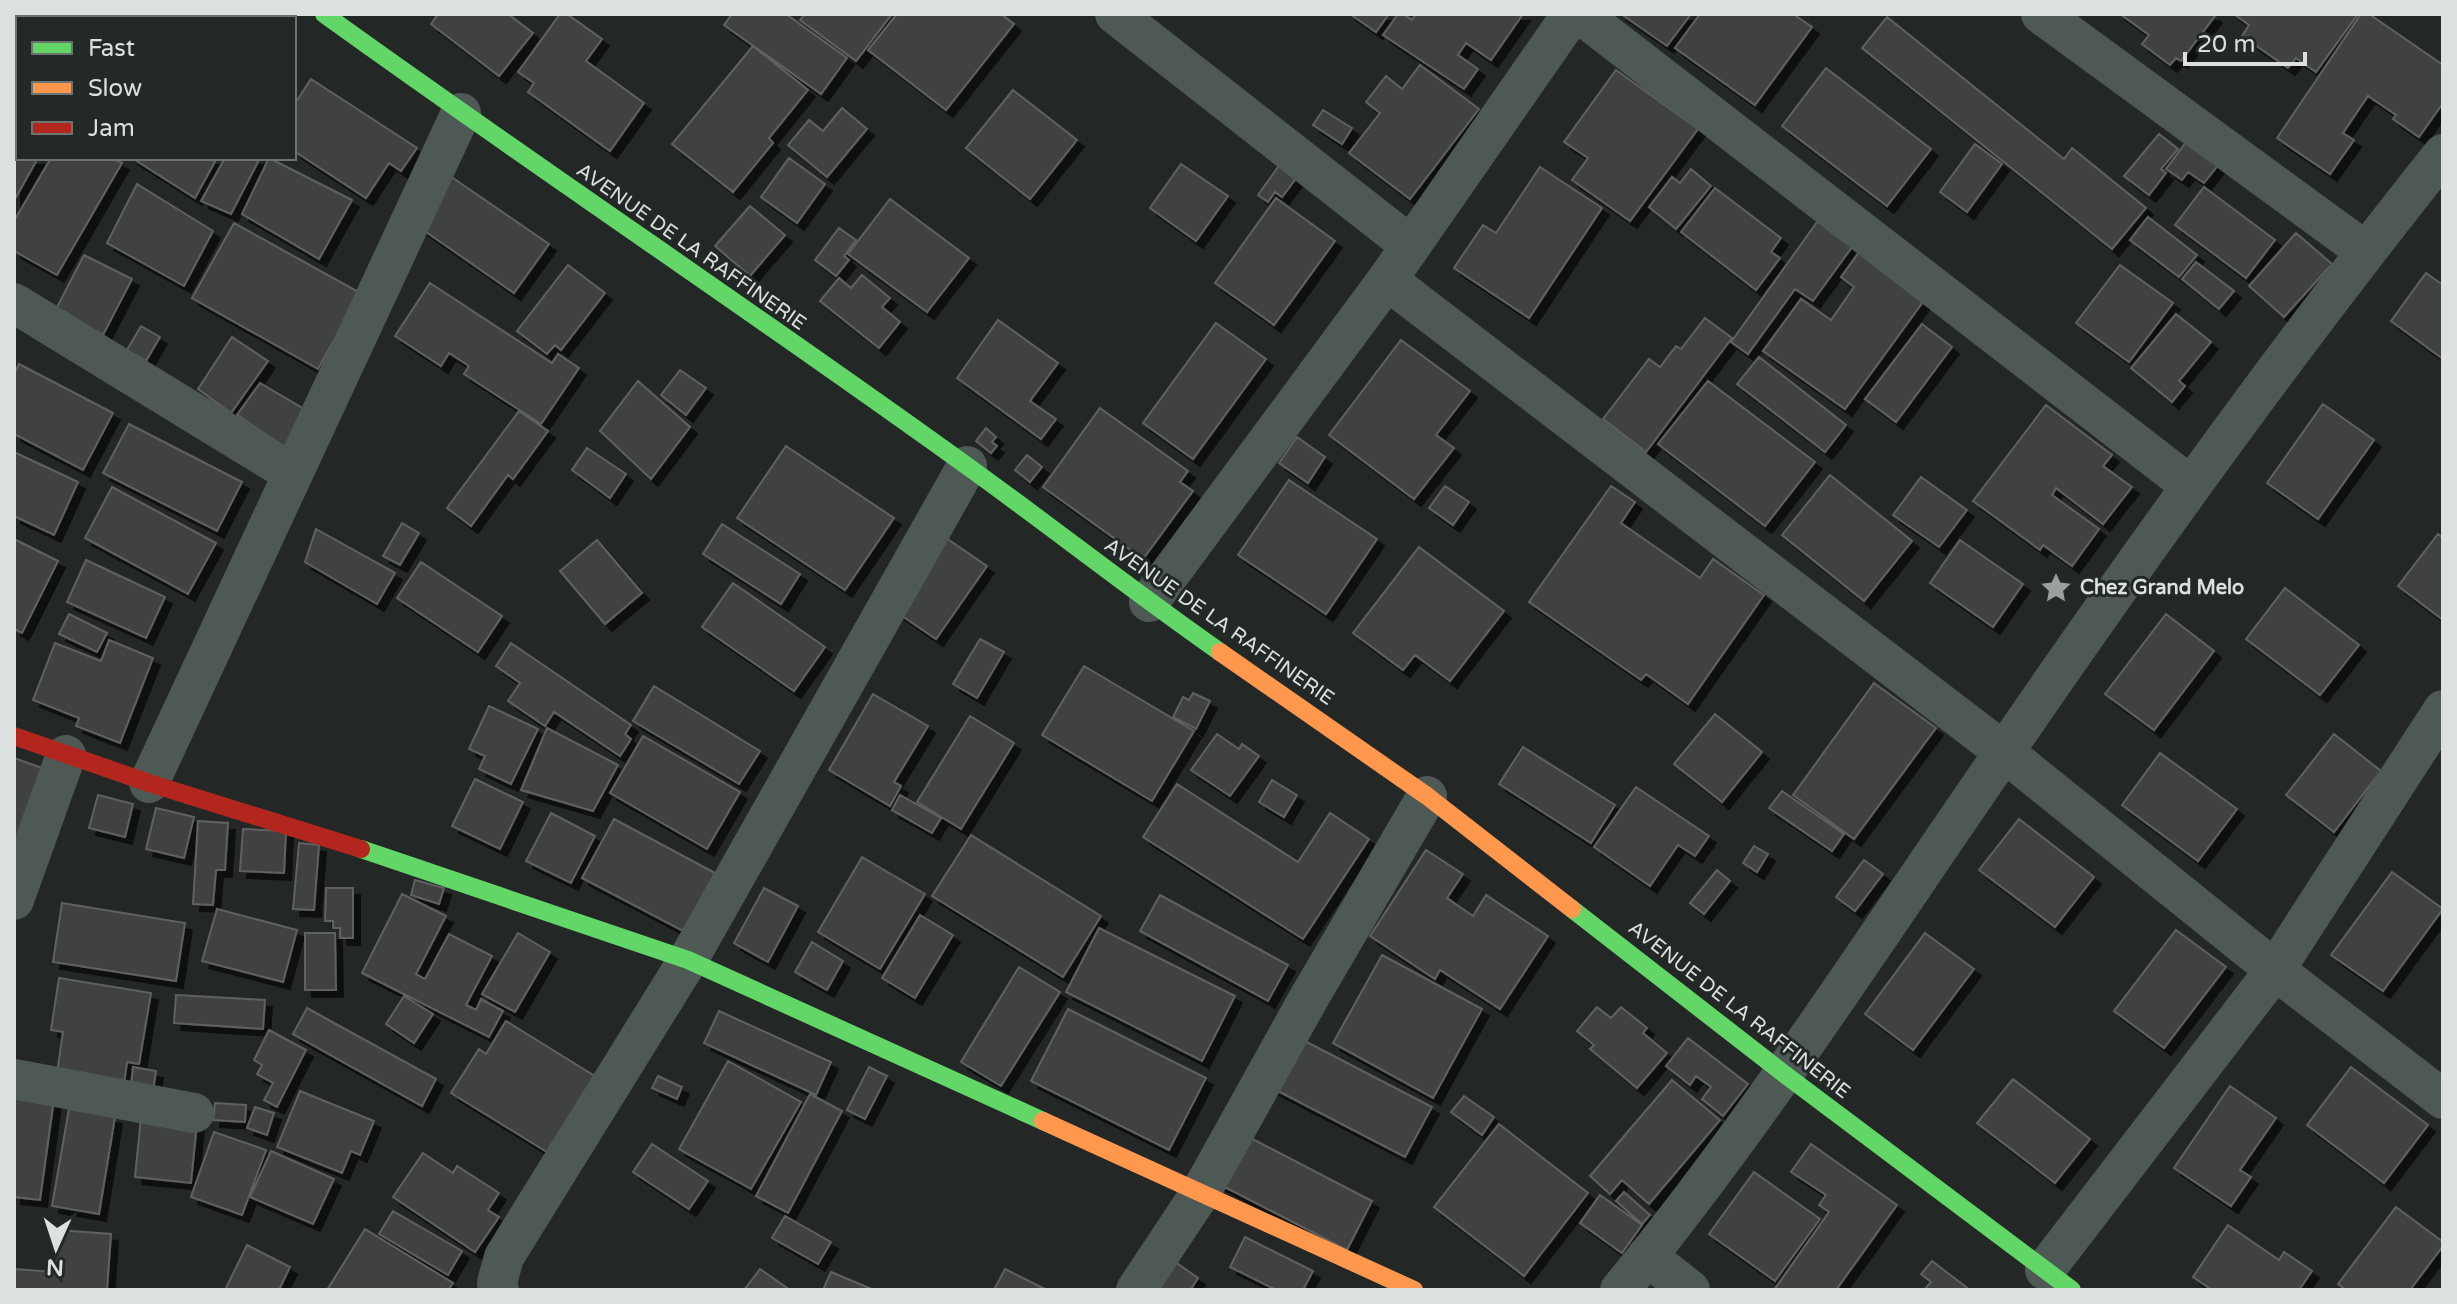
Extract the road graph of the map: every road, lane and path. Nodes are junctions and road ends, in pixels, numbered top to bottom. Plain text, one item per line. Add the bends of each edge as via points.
1 (324, 14) edge
2 (1115, 14) edge
3 (1572, 14) edge
4 (1580, 14) edge
5 (2041, 14) edge
6 (461, 113) junction
7 (2443, 154) edge
8 (1410, 245) junction
9 (2365, 251) junction
10 (1387, 280) junction
11 (14, 303) edge
12 (967, 466) junction
13 (292, 473) junction
14 (2191, 486) junction
15 (1149, 602) junction
16 (2443, 710) edge
17 (14, 736) edge
18 (2004, 752) junction
19 (66, 755) junction
20 (149, 783) junction
21 (1427, 796) junction
22 (14, 900) edge
23 (688, 960) junction
24 (2275, 970) junction
25 (1783, 1073) junction
26 (14, 1079) edge
27 (2443, 1099) edge
28 (194, 1113) dead end
29 (1201, 1192) junction
30 (1647, 1256) junction
31 (2058, 1280) edge
32 (499, 1290) edge
33 (1136, 1290) edge
34 (1414, 1290) edge
35 (1620, 1290) edge
36 (1690, 1290) edge

1 - 6 street, AVENUE DE LA RAFFINERIE
2 - 8 street
3 - 8 street
4 - 14 street
5 - 9 street
6 - 12 street, AVENUE DE LA RAFFINERIE
6 - 13 street
7 - 9 street
8 - 10 street
9 - 14 street
10 - 15 street
10 - 18 street
11 - 13 street
12 - 15 street, AVENUE DE LA RAFFINERIE
12 - 23 street
13 - 20 street
14 - 18 street
15 - 21 street, AVENUE DE LA RAFFINERIE
16 - 24 street
17 - 19 street
18 - 24 street
18 - 25 street
19 - 20 street
19 - 22 street
20 - 23 street via 419,867
21 - 25 street, AVENUE DE LA RAFFINERIE
21 - 29 street
23 - 29 street
23 - 32 street via 504,1257
24 - 27 street
24 - 31 street
25 - 30 street
25 - 31 street, AVENUE DE LA RAFFINERIE
26 - 28 street
29 - 33 street
29 - 34 street
30 - 35 street
30 - 36 street

